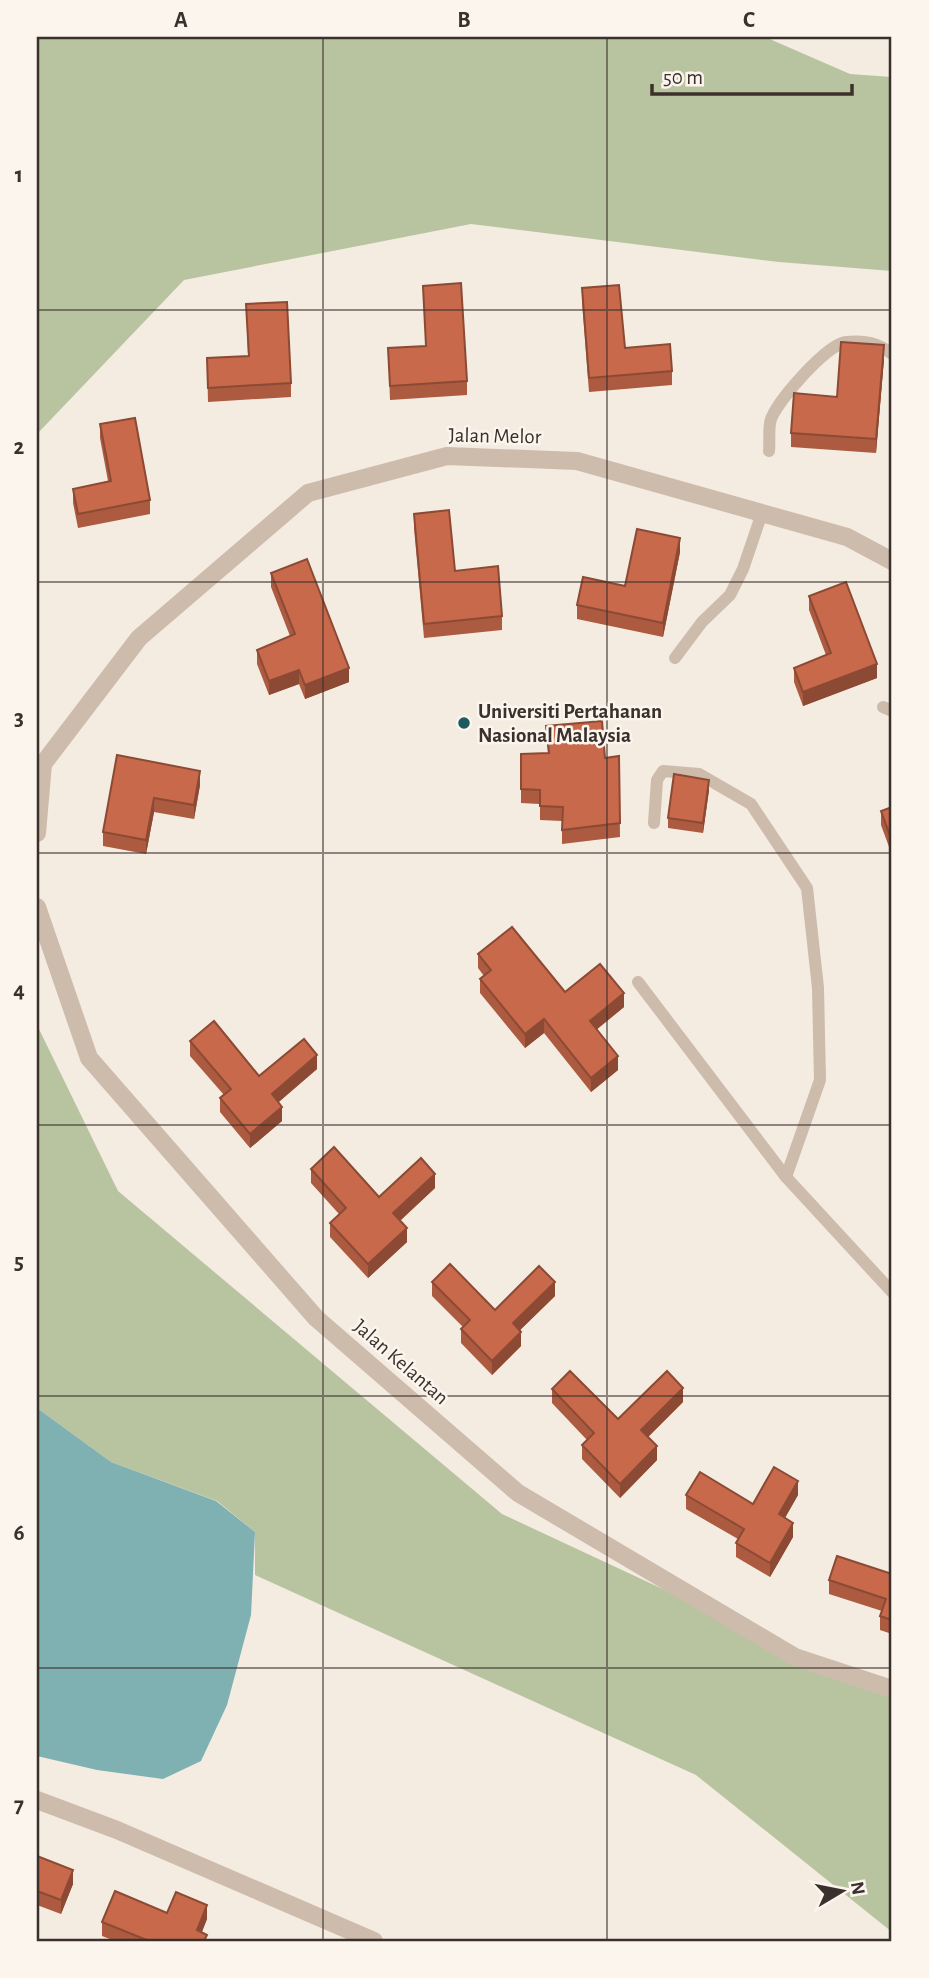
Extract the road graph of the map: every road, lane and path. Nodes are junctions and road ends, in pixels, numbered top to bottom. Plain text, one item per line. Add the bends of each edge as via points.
1 (892, 354) edge
2 (769, 452) dead end
3 (762, 513) junction
4 (892, 561) edge
5 (675, 658) dead end
6 (654, 822) dead end
7 (37, 833) edge
8 (37, 907) edge
9 (638, 982) dead end
10 (786, 1177) junction
11 (892, 1292) edge
12 (892, 1689) edge
13 (37, 1800) edge
14 (374, 1941) edge

1 - 2 lane via 876,342 844,342 814,365 791,388 771,420
3 - 4 street, Jalan Melor via 847,537
3 - 5 lane via 730,595
3 - 7 street, Jalan Melor via 577,460 447,456 308,493 139,638 43,764
6 - 10 lane via 657,780 663,771 699,774 751,804 807,888 818,988 820,1080
8 - 12 street, Jalan Kelantan via 89,1058 316,1318 518,1493 795,1657
9 - 10 lane
10 - 11 lane
13 - 14 street

